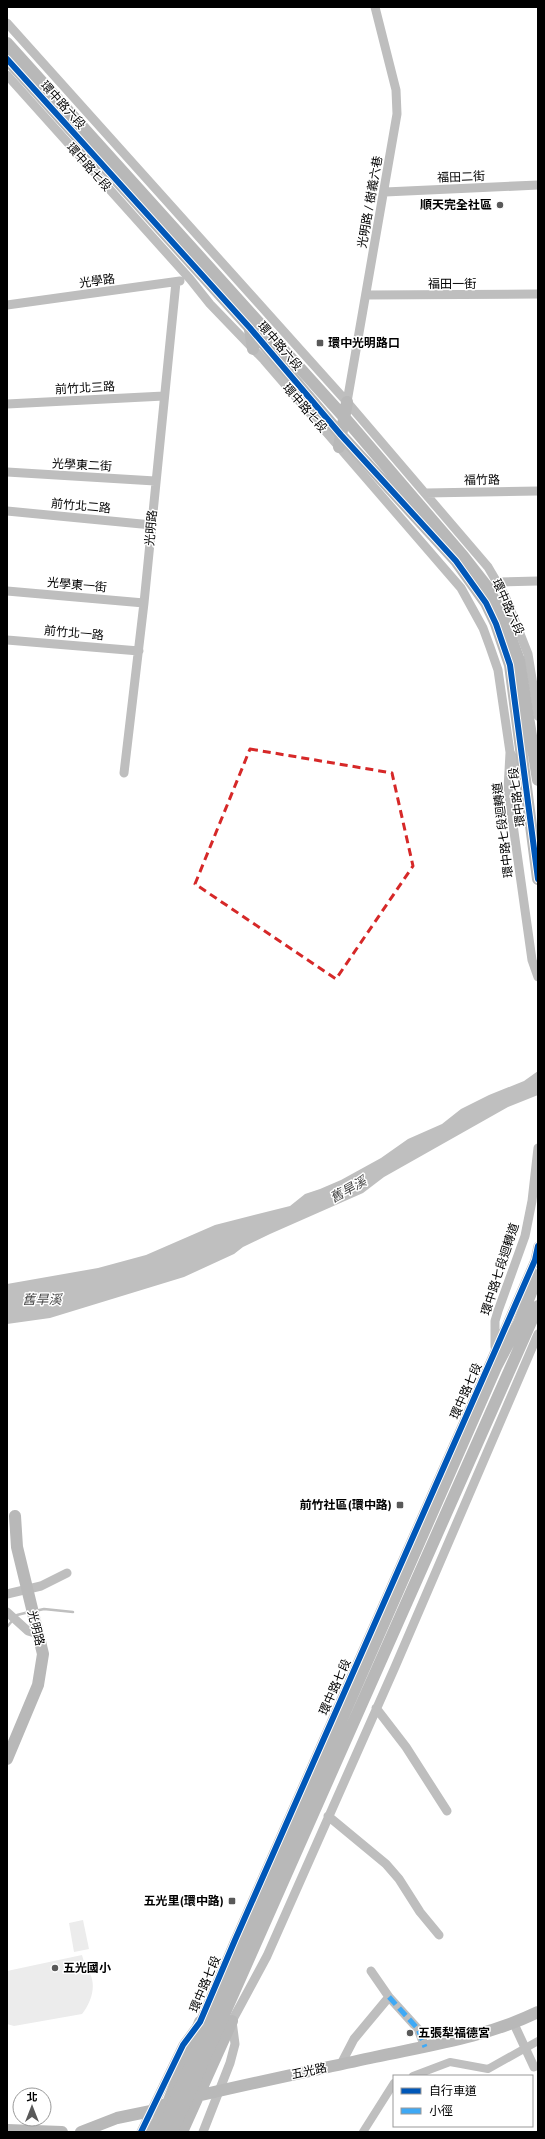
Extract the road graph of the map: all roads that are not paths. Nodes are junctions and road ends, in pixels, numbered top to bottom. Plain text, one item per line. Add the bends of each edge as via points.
1 (375, 7) edge
2 (7, 23) edge
3 (7, 43) edge
4 (7, 59) edge
5 (7, 75) edge
6 (538, 185) edge
7 (385, 192) junction
8 (190, 279) junction
9 (176, 282) junction
10 (538, 294) edge
11 (366, 295) junction
12 (7, 305) edge
13 (250, 328) junction
14 (253, 349) junction
15 (164, 396) junction
16 (347, 402) junction
17 (7, 404) edge
18 (344, 417) junction
19 (340, 441) junction
20 (7, 472) edge
21 (155, 481) junction
22 (538, 491) edge
23 (426, 493) junction
24 (7, 511) edge
25 (152, 525) junction
26 (538, 581) edge
27 (498, 582) junction
28 (7, 591) edge
29 (144, 603) junction
30 (7, 640) edge
31 (139, 651) junction
32 (519, 660) junction
33 (538, 716) edge
34 (510, 752) junction
35 (124, 773) dead end
36 (532, 782) edge
37 (538, 879) edge
38 (538, 976) edge
39 (538, 1148) edge
40 (538, 1246) edge
41 (538, 1275) edge
42 (538, 1306) edge
43 (538, 1334) edge
44 (538, 1347) edge
45 (495, 1351) junction
46 (527, 1359) junction
47 (15, 1516) dead end
48 (67, 1573) dead end
49 (26, 1588) junction
50 (7, 1594) edge
51 (7, 1612) edge
52 (38, 1634) junction
53 (376, 1708) junction
54 (7, 1759) edge
55 (447, 1811) dead end
56 (328, 1816) junction
57 (439, 1935) dead end
58 (236, 1936) junction
59 (270, 1948) junction
60 (230, 1953) junction
61 (263, 1963) junction
62 (371, 1971) dead end
63 (389, 1997) junction
64 (538, 2012) edge
65 (232, 2021) junction
66 (200, 2022) junction
67 (514, 2024) junction
68 (425, 2047) junction
69 (341, 2064) junction
70 (534, 2067) dead end
71 (220, 2091) junction
72 (199, 2095) junction
73 (168, 2103) junction
74 (157, 2121) edge
75 (184, 2126) edge
76 (7, 2130) edge
77 (62, 2132) edge
78 (81, 2132) edge
79 (140, 2132) edge
80 (152, 2132) edge
81 (172, 2132) edge
82 (203, 2132) edge

1 - 7 street, 光明路 / 樹義六巷 via 396,90 397,110
2 - 16 street, 環中路六段
3 - 18 street, 環中路六段
4 - 13 street, 環中路六段
5 - 8 street, 環中路七段
6 - 7 street, 福田二街
7 - 11 street, 光明路 / 樹義六巷
8 - 9 street, 光學路
8 - 14 street, 環中路七段
9 - 12 street, 光學路
9 - 15 street, 光明路
10 - 11 street, 福田一街
11 - 16 street, 光明路 / 樹義六巷
13 - 14 street
13 - 19 street, 環中路六段 via 292,377
14 - 19 street, 環中路七段
15 - 17 street, 前竹北三路
15 - 21 street, 光明路
16 - 18 street
16 - 23 street, 環中路六段
18 - 19 street
18 - 32 street, 環中路六段 via 488,588 503,617
19 - 32 street, 環中路六段 via 461,568 486,603
19 - 34 street, 環中路七段 via 461,588 483,628 498,670
20 - 21 street, 光學東二街
21 - 25 street, 光明路
22 - 23 street, 福竹路
23 - 27 street, 環中路六段
24 - 25 street, 前竹北二路
25 - 29 street, 光明路
26 - 27 street
27 - 32 street, 環中路六段
28 - 29 street, 光學東一街
29 - 31 street, 光明路
30 - 31 street, 前竹北一路
31 - 35 street, 光明路
32 - 33 street
32 - 36 street, 環中路七段
34 - 36 street, 環中路七段
34 - 38 street, 環中路七段迴轉道 via 508,789 532,960
36 - 37 street, 環中路七段 via 528,802
39 - 45 street, 環中路七段迴轉道 via 525,1236 495,1321
40 - 45 street, 環中路七段 via 535,1260
41 - 74 street, 環中路七段, bridge via 519,1323 493,1374
42 - 81 street, bridge
43 - 46 street
44 - 46 street
45 - 58 street, 環中路七段
46 - 53 street
47 - 49 street, 光明路 via 17,1548
48 - 49 street via 41,1586
49 - 50 street
49 - 52 street, 光明路
51 - 52 street via 28,1631
52 - 54 street, 光明路 via 43,1654 38,1685
53 - 55 street via 406,1747
53 - 56 street
56 - 57 street via 386,1864
56 - 59 street
58 - 59 street via 258,1948
58 - 60 street, 環中路七段
59 - 61 street
60 - 61 street via 234,1950 248,1951 255,1954
60 - 66 street, 環中路七段
61 - 65 street
62 - 63 street
63 - 68 street via 418,2029
63 - 69 street via 354,2039
64 - 67 street, 五光路
65 - 71 street via 235,2044
65 - 72 street
66 - 73 street
66 - 74 street, 環中路七段 via 183,2045
67 - 68 street, 五光路 via 446,2044
67 - 70 street
68 - 69 street, 五光路
69 - 71 street, 五光路
71 - 72 street, 五光路
71 - 82 street
72 - 73 street, 五光路
72 - 75 street
73 - 74 street
74 - 78 street via 117,2118
74 - 79 street, 環中路七段
74 - 80 street
76 - 77 street

